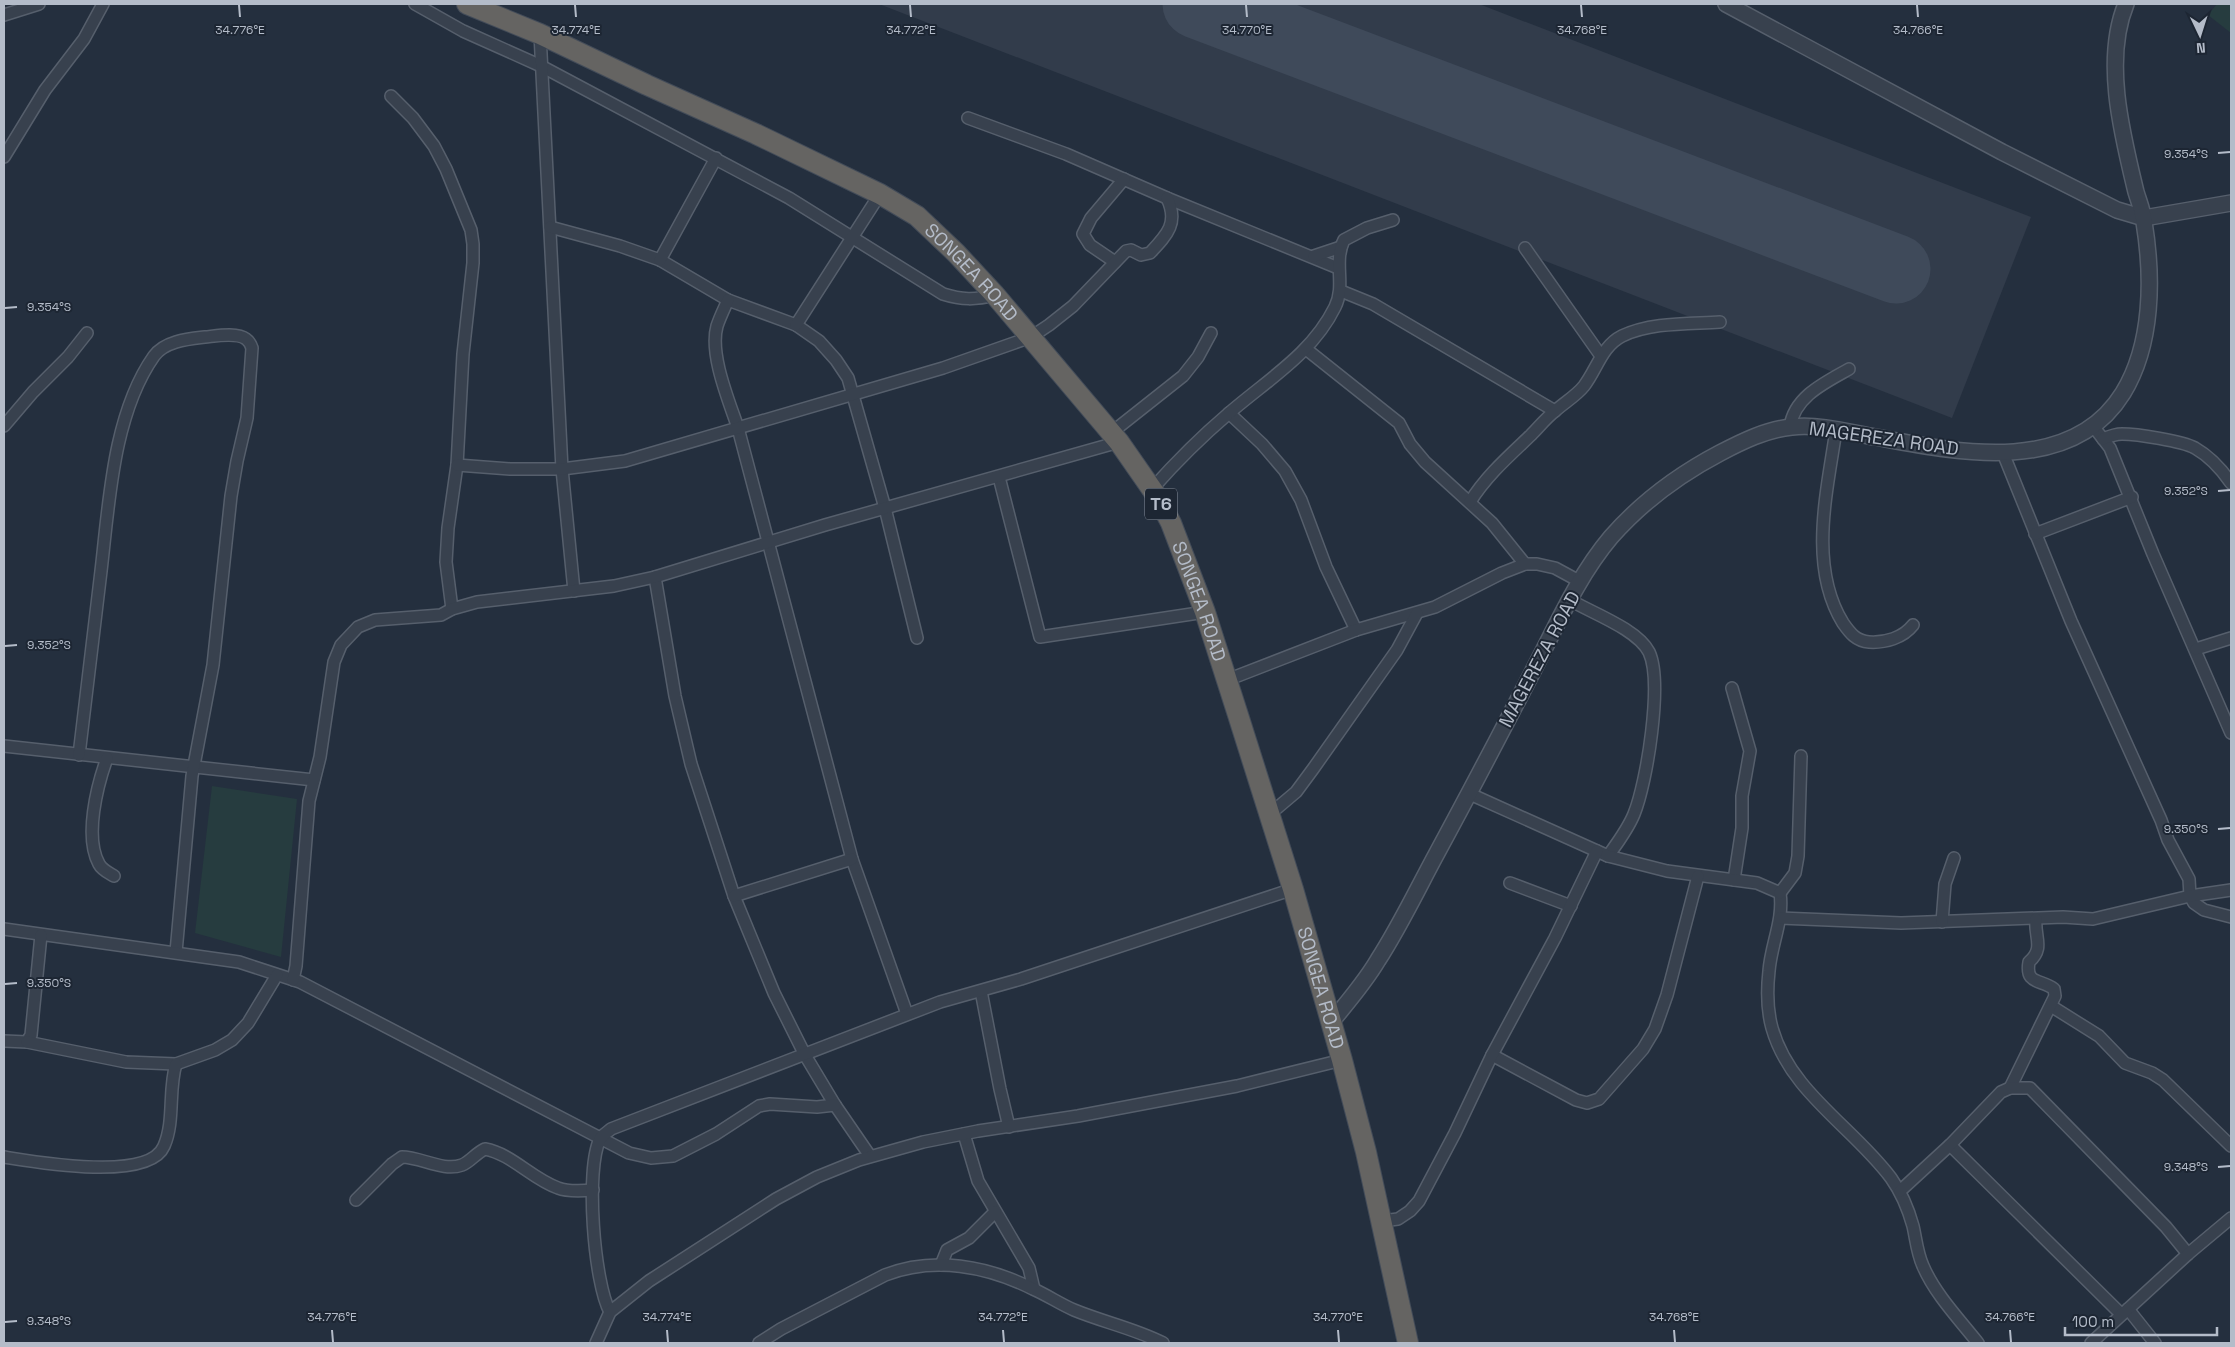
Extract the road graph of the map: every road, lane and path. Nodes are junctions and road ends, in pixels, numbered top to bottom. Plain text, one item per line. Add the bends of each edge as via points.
1 (39, 4) edge
2 (103, 4) edge
3 (414, 4) edge
4 (467, 4) edge
5 (1726, 4) edge
6 (2126, 4) edge
7 (4, 15) edge
8 (540, 34) junction
9 (541, 66) junction
10 (391, 96) dead end
11 (968, 118) dead end
12 (4, 157) edge
13 (716, 158) junction
14 (1124, 179) junction
15 (880, 194) junction
16 (1167, 198) junction
17 (2231, 203) edge
18 (2144, 218) junction
19 (1393, 220) dead end
20 (550, 226) junction
21 (852, 236) junction
22 (1341, 247) junction
23 (1525, 248) dead end
24 (1314, 256) junction
25 (660, 260) junction
26 (1115, 262) junction
27 (1338, 268) junction
28 (1341, 290) junction
29 (995, 295) junction
30 (728, 300) junction
31 (1720, 322) dead end
32 (796, 325) junction
33 (87, 333) dead end
34 (1211, 333) dead end
35 (1032, 337) junction
36 (1306, 349) junction
37 (1601, 356) junction
38 (1849, 369) dead end
39 (852, 394) junction
40 (1555, 411) junction
41 (1229, 412) junction
42 (4, 426) edge
43 (2092, 426) junction
44 (1790, 427) junction
45 (738, 428) junction
46 (1836, 430) junction
47 (1115, 437) junction
48 (2104, 439) junction
49 (2003, 453) junction
50 (458, 464) junction
51 (562, 469) junction
52 (1000, 477) junction
53 (2231, 483) edge
54 (1152, 489) junction
55 (2132, 498) junction
56 (1470, 502) junction
57 (884, 508) junction
58 (2035, 534) junction
59 (767, 542) junction
60 (1525, 564) junction
61 (655, 577) junction
62 (1580, 581) junction
63 (574, 590) junction
64 (1570, 600) junction
65 (452, 608) junction
66 (1205, 612) junction
67 (1417, 613) junction
68 (1913, 625) dead end
69 (1356, 630) junction
70 (917, 638) dead end
71 (2231, 638) edge
72 (2196, 649) junction
73 (1227, 680) junction
74 (1732, 688) dead end
75 (2231, 733) edge
76 (4, 746) edge
77 (79, 755) junction
78 (1801, 756) dead end
79 (107, 758) junction
80 (193, 768) junction
81 (314, 780) junction
82 (1470, 794) junction
83 (1270, 814) junction
84 (1597, 851) junction
85 (1608, 856) junction
86 (1954, 858) dead end
87 (852, 859) junction
88 (114, 876) dead end
89 (1698, 876) junction
90 (1734, 880) junction
91 (1510, 883) dead end
92 (1293, 889) junction
93 (2231, 890) edge
94 (1780, 893) junction
95 (734, 896) junction
96 (2190, 896) junction
97 (1571, 906) junction
98 (2231, 917) edge
99 (1780, 918) junction
100 (2036, 919) junction
101 (1942, 922) junction
102 (4, 929) edge
103 (41, 935) junction
104 (176, 952) junction
105 (277, 975) junction
106 (293, 980) junction
107 (981, 991) junction
108 (2051, 1006) junction
109 (907, 1014) junction
110 (1332, 1021) junction
111 (4, 1042) edge
112 (27, 1042) junction
113 (805, 1055) junction
114 (1492, 1055) junction
115 (1342, 1060) junction
116 (176, 1064) junction
117 (2010, 1088) junction
118 (835, 1106) junction
119 (1009, 1127) junction
120 (964, 1134) junction
121 (600, 1139) junction
122 (1950, 1145) junction
123 (2231, 1146) edge
124 (870, 1156) junction
125 (4, 1157) edge
126 (593, 1190) junction
127 (1900, 1191) junction
128 (356, 1200) dead end
129 (995, 1212) junction
130 (2231, 1218) edge
131 (1382, 1222) junction
132 (2188, 1254) junction
133 (941, 1265) junction
134 (1034, 1289) junction
135 (610, 1312) junction
136 (2125, 1312) junction
137 (596, 1343) edge
138 (760, 1343) edge
139 (1163, 1343) edge
140 (1408, 1343) edge
141 (1978, 1343) edge
142 (2091, 1343) edge
143 (2155, 1343) edge

1 - 7 street
2 - 12 street via 84,38 45,90
3 - 9 street via 463,31
4 - 8 highway, SONGEA ROAD / T6
5 - 18 street via 2095,200
6 - 18 street, MAGEREZA ROAD via 2117,39 2116,95
8 - 9 street
8 - 15 highway, SONGEA ROAD / T6
9 - 13 street
9 - 20 street
10 - 50 street via 434,146 471,230 473,263 463,354
11 - 14 street
13 - 21 street
13 - 25 street
14 - 16 street
14 - 26 street via 1091,218 1083,234 1090,245
15 - 21 street
15 - 29 highway, SONGEA ROAD / T6 via 917,216
16 - 24 street
16 - 26 street via 1173,219 1158,244 1146,256 1131,250
17 - 18 street
18 - 43 street, MAGEREZA ROAD via 2149,274 2143,342 2122,395
19 - 22 street via 1352,234
20 - 25 street
20 - 51 street
21 - 29 street via 943,294 960,300
21 - 32 street
22 - 24 street
22 - 27 street
23 - 37 street
24 - 27 street
25 - 30 street
26 - 35 street via 1061,316
27 - 28 street
28 - 36 street via 1336,306
28 - 40 street via 1373,304
29 - 35 highway, SONGEA ROAD / T6
30 - 32 street
30 - 45 street via 717,327 716,346
31 - 37 street via 1634,330 1620,336
32 - 39 street via 819,341 836,360 848,378
33 - 42 street
34 - 47 street via 1183,376
35 - 39 street via 943,368
35 - 47 highway, SONGEA ROAD / T6
36 - 41 street
36 - 56 street via 1399,423 1425,462
37 - 40 street via 1583,386
38 - 44 street via 1825,382 1797,405
39 - 45 street
39 - 57 street
40 - 56 street via 1489,476
41 - 54 street
41 - 69 street via 1285,471 1301,500 1326,567
43 - 48 street
43 - 49 street, MAGEREZA ROAD via 2070,440 2041,449
44 - 46 street, MAGEREZA ROAD
44 - 62 street, MAGEREZA ROAD via 1722,452 1670,485 1613,535
45 - 51 street via 625,461
45 - 59 street
46 - 49 street, MAGEREZA ROAD via 1913,444
46 - 68 street via 1826,494 1823,558 1831,598 1851,634 1863,642 1895,639
47 - 52 street
47 - 54 highway, SONGEA ROAD / T6
48 - 53 street via 2122,434 2194,447
48 - 55 street
49 - 58 street
50 - 51 street
50 - 65 street via 446,562
51 - 63 street
52 - 57 street
52 - 66 street via 1040,637
54 - 66 highway, SONGEA ROAD / T6 via 1171,523
55 - 58 street
55 - 72 street via 2153,554
56 - 60 street via 1492,523
57 - 59 street
57 - 70 street
58 - 96 street via 2168,840 2189,879
59 - 61 street
59 - 87 street
60 - 62 street via 1555,568
60 - 67 street
61 - 63 street
61 - 95 street via 675,696 689,756
62 - 64 street, MAGEREZA ROAD
63 - 65 street
64 - 82 street, MAGEREZA ROAD
64 - 85 street via 1636,636 1648,652 1654,673 1654,703 1642,790 1634,814
65 - 81 street via 430,618 375,620 358,626 350,633 334,662
66 - 73 highway, SONGEA ROAD / T6
67 - 69 street
67 - 83 street via 1397,650 1313,769 1296,792
69 - 73 street
71 - 72 street
72 - 75 street
73 - 83 highway, SONGEA ROAD / T6
74 - 90 street via 1750,751
76 - 77 street
77 - 79 street
77 - 80 street via 112,476 133,398 154,356 162,348 173,342 204,337 238,336 247,339 252,348 247,418 232,496 213,665
78 - 94 street via 1796,872
79 - 80 street
79 - 88 street via 96,792 94,837 99,865
80 - 81 street
80 - 104 street
81 - 106 street via 305,837
82 - 84 street
82 - 110 street, MAGEREZA ROAD via 1377,963
83 - 92 highway, SONGEA ROAD / T6
84 - 85 street
84 - 97 street
85 - 89 street
86 - 101 street via 1945,884
87 - 95 street
87 - 109 street
89 - 90 street
89 - 114 street via 1655,1029 1643,1049 1599,1100 1576,1100
90 - 94 street via 1757,883
91 - 97 street
92 - 107 street
92 - 110 highway, SONGEA ROAD / T6
93 - 96 street
94 - 99 street
95 - 113 street via 774,993
96 - 98 street via 2204,910
96 - 100 street via 2092,918
97 - 114 street
99 - 101 street via 1901,924
99 - 127 street via 1769,970 1769,1008 1772,1028 1786,1061 1816,1101 1866,1148
100 - 101 street
100 - 108 street via 2038,948 2036,956 2029,962 2028,973 2032,979 2054,989 2056,996
102 - 103 street
103 - 104 street
103 - 112 street via 31,1036
104 - 105 street via 239,962
105 - 106 street
105 - 116 street via 248,1023 232,1040
106 - 121 street
107 - 109 street
107 - 119 street
108 - 117 street
108 - 123 street via 2099,1036 2125,1063 2163,1080
109 - 113 street
110 - 115 highway, SONGEA ROAD / T6
111 - 112 street
112 - 116 street via 126,1062
113 - 118 street
113 - 121 street via 624,1123
114 - 131 street via 1419,1201 1398,1219
115 - 119 street via 1237,1086
115 - 131 highway, SONGEA ROAD / T6
116 - 125 street via 167,1139 153,1160 114,1166 62,1166
117 - 122 street via 1991,1101
117 - 132 street via 2020,1086 2036,1092
118 - 121 street via 759,1106 716,1134 669,1157 629,1154
118 - 124 street
119 - 120 street
120 - 124 street
120 - 129 street via 978,1181
121 - 126 street
122 - 127 street
122 - 136 street
124 - 135 street via 817,1177 776,1199 650,1281
126 - 128 street via 557,1188 484,1149 456,1166 402,1157
126 - 135 street via 595,1251 601,1291
127 - 141 street via 1923,1266
129 - 133 street via 969,1238 947,1250
129 - 134 street via 1031,1272
130 - 132 street
131 - 140 highway, SONGEA ROAD / T6
132 - 136 street
133 - 134 street via 994,1273
133 - 138 street via 903,1269 885,1275
134 - 139 street via 1071,1309
135 - 137 street
136 - 142 street
136 - 143 street

